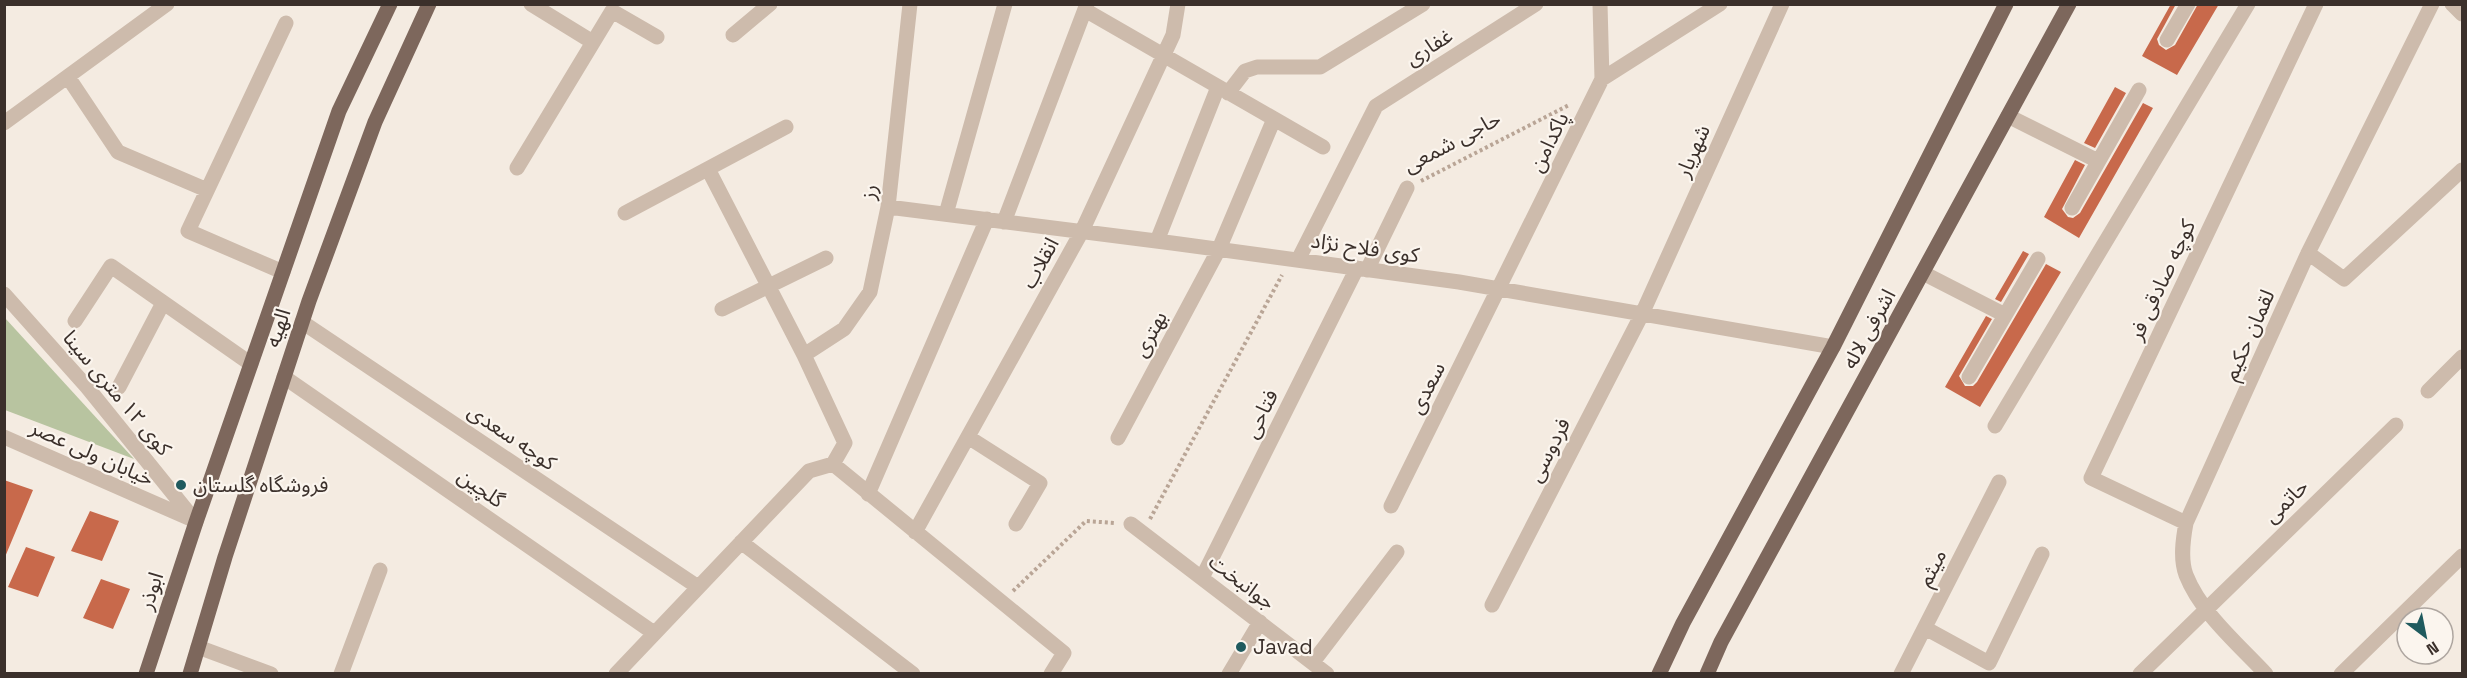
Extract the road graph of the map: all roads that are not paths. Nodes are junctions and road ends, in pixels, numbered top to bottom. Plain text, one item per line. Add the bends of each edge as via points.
1 (167, 4) edge
2 (390, 4) edge
3 (429, 4) edge
4 (531, 4) edge
5 (770, 4) edge
6 (910, 4) edge
7 (1005, 4) edge
8 (1178, 4) edge
9 (1423, 4) edge
10 (1536, 4) edge
11 (1600, 4) edge
12 (1720, 4) edge
13 (1782, 4) edge
14 (2006, 4) edge
15 (2069, 4) edge
16 (2188, 4) edge
17 (2248, 4) edge
18 (2316, 4) edge
19 (2432, 4) edge
20 (2452, 4) edge
21 (1086, 7) edge
22 (2463, 14) edge
23 (286, 23) dead end
24 (733, 35) dead end
25 (657, 37) dead end
26 (2167, 40) dead end
27 (591, 42) junction
28 (1163, 56) junction
29 (68, 77) junction
30 (1600, 85) junction
31 (1223, 90) junction
32 (2139, 90) dead end
33 (2008, 116) junction
34 (1274, 119) junction
35 (4, 123) edge
36 (786, 127) dead end
37 (1323, 147) dead end
38 (2098, 161) junction
39 (517, 168) dead end
40 (708, 169) junction
41 (2463, 170) edge
42 (1407, 188) road end
43 (207, 190) junction
44 (888, 207) junction
45 (2072, 208) dead end
46 (625, 213) dead end
47 (946, 214) junction
48 (987, 219) junction
49 (1004, 222) junction
50 (1082, 231) junction
51 (1157, 241) junction
52 (1219, 249) junction
53 (2308, 253) junction
54 (826, 258) dead end
55 (2038, 259) dead end
56 (1294, 260) junction
57 (1362, 269) junction
58 (283, 272) junction
59 (1923, 273) junction
60 (768, 285) junction
61 (1500, 290) junction
62 (4, 294) edge
63 (163, 303) junction
64 (722, 309) dead end
65 (1642, 314) junction
66 (2005, 315) junction
67 (75, 321) dead end
68 (302, 322) junction
69 (1833, 347) junction
70 (804, 355) junction
71 (2463, 357) edge
72 (251, 364) junction
73 (284, 377) junction
74 (1969, 377) dead end
75 (119, 387) dead end
76 (2428, 391) dead end
77 (2396, 425) dead end
78 (1995, 426) dead end
79 (4, 437) edge
80 (968, 437) junction
81 (1118, 438) dead end
82 (833, 464) junction
83 (1999, 482) dead end
84 (868, 494) junction
85 (1391, 506) dead end
86 (196, 522) junction
87 (2186, 523) junction
88 (1016, 524) dead end
89 (1131, 524) road end
90 (915, 532) junction
91 (741, 542) junction
92 (1397, 552) dead end
93 (2042, 554) dead end
94 (2463, 556) edge
95 (380, 570) dead end
96 (1202, 578) junction
97 (698, 587) junction
98 (1492, 605) dead end
99 (2205, 608) junction
100 (1260, 622) junction
101 (1924, 628) junction
102 (654, 633) junction
103 (198, 647) junction
104 (1312, 662) junction
105 (146, 674) edge
106 (190, 674) edge
107 (270, 674) edge
108 (341, 674) edge
109 (616, 674) edge
110 (913, 674) edge
111 (1051, 674) edge
112 (1229, 674) edge
113 (1327, 674) edge
114 (1659, 674) edge
115 (1707, 674) edge
116 (1901, 674) edge
117 (2140, 674) edge
118 (2265, 674) edge
119 (2341, 674) edge

1 - 29 street
2 - 58 main road, الهیه via 339,111
3 - 68 main road, الهیه via 375,122
4 - 27 street
5 - 24 street
6 - 44 street, رز
7 - 47 street
8 - 28 street, انقلاب via 1173,35
9 - 31 street via 1320,67 1257,67 1245,71
10 - 56 street, غفاری via 1376,106
11 - 30 street, پاکدامن
12 - 30 street
13 - 65 street, شهریار
14 - 69 main road, اشرفی لاله
15 - 33 main road, اشرفی لاله
16 - 26 street
17 - 78 street
18 - 87 street, کوچه صادقی فر via 2091,478
19 - 53 street, لقمان حکیم
20 - 22 street
21 - 28 street
21 - 49 street
23 - 43 street
25 - 27 street via 612,11
27 - 39 street
28 - 31 street
28 - 50 street, انقلاب
29 - 35 street
29 - 43 street via 118,152
30 - 61 street, پاکدامن
31 - 34 street
31 - 51 street
32 - 38 street
33 - 38 street
33 - 59 main road, اشرفی لاله
34 - 37 street
34 - 52 street, بهتری
36 - 40 street
38 - 45 street
40 - 46 street
40 - 60 street
41 - 53 street via 2344,279
42 - 57 street, حاجی شمعی
43 - 58 street via 188,231
44 - 47 street, کوی فلاح نژاد
44 - 70 street, رز via 870,292 843,329
47 - 48 street, کوی فلاح نژاد
48 - 49 street, کوی فلاح نژاد
48 - 84 street
49 - 50 street, کوی فلاح نژاد
50 - 51 street, کوی فلاح نژاد
50 - 80 street, انقلاب
51 - 52 street, کوی فلاح نژاد
52 - 56 street, کوی فلاح نژاد
52 - 81 street, بهتری
53 - 87 street, لقمان حکیم
54 - 60 street
55 - 66 street
56 - 57 street, کوی فلاح نژاد
57 - 61 street, کوی فلاح نژاد
57 - 96 street, فتاحی
58 - 72 main road, الهیه
59 - 66 street
59 - 115 main road, اشرفی لاله
60 - 64 street
60 - 70 street
61 - 65 street, کوی فلاح نژاد
61 - 85 street, سعدی
62 - 86 street, کوی ۱۲ متری سینا via 87,387
63 - 67 street via 111,266
63 - 72 street
63 - 75 street
65 - 69 street, کوی فلاح نژاد
65 - 98 street, فردوسی
66 - 74 street
68 - 73 main road, الهیه
68 - 97 street, کوچه سعدی
69 - 114 main road, اشرفی لاله
70 - 82 street via 845,443
71 - 76 street
72 - 86 main road, الهیه
73 - 102 street, گلچین
73 - 103 main road, الهیه
77 - 99 street, حاتمی
79 - 86 street, خیابان ولی عصر
80 - 88 street via 1040,483
80 - 90 street, انقلاب
82 - 84 street
82 - 91 street via 809,471
83 - 101 street, میثم
84 - 90 street
86 - 105 main road, ابوذر
87 - 99 street, لقمان حکیم via 2182,544 2185,573
89 - 96 street, جوانبخت
90 - 111 street via 1064,653
91 - 97 street
91 - 110 street
92 - 104 street
93 - 101 street via 1989,663
94 - 119 street
95 - 108 street
96 - 100 street, جوانبخت
97 - 102 street
99 - 117 street, حاتمی
99 - 118 street, لقمان حکیم
100 - 104 street, جوانبخت
100 - 112 street
101 - 116 street, میثم
102 - 109 street
103 - 106 main road, الهیه
103 - 107 street
104 - 113 street, جوانبخت

